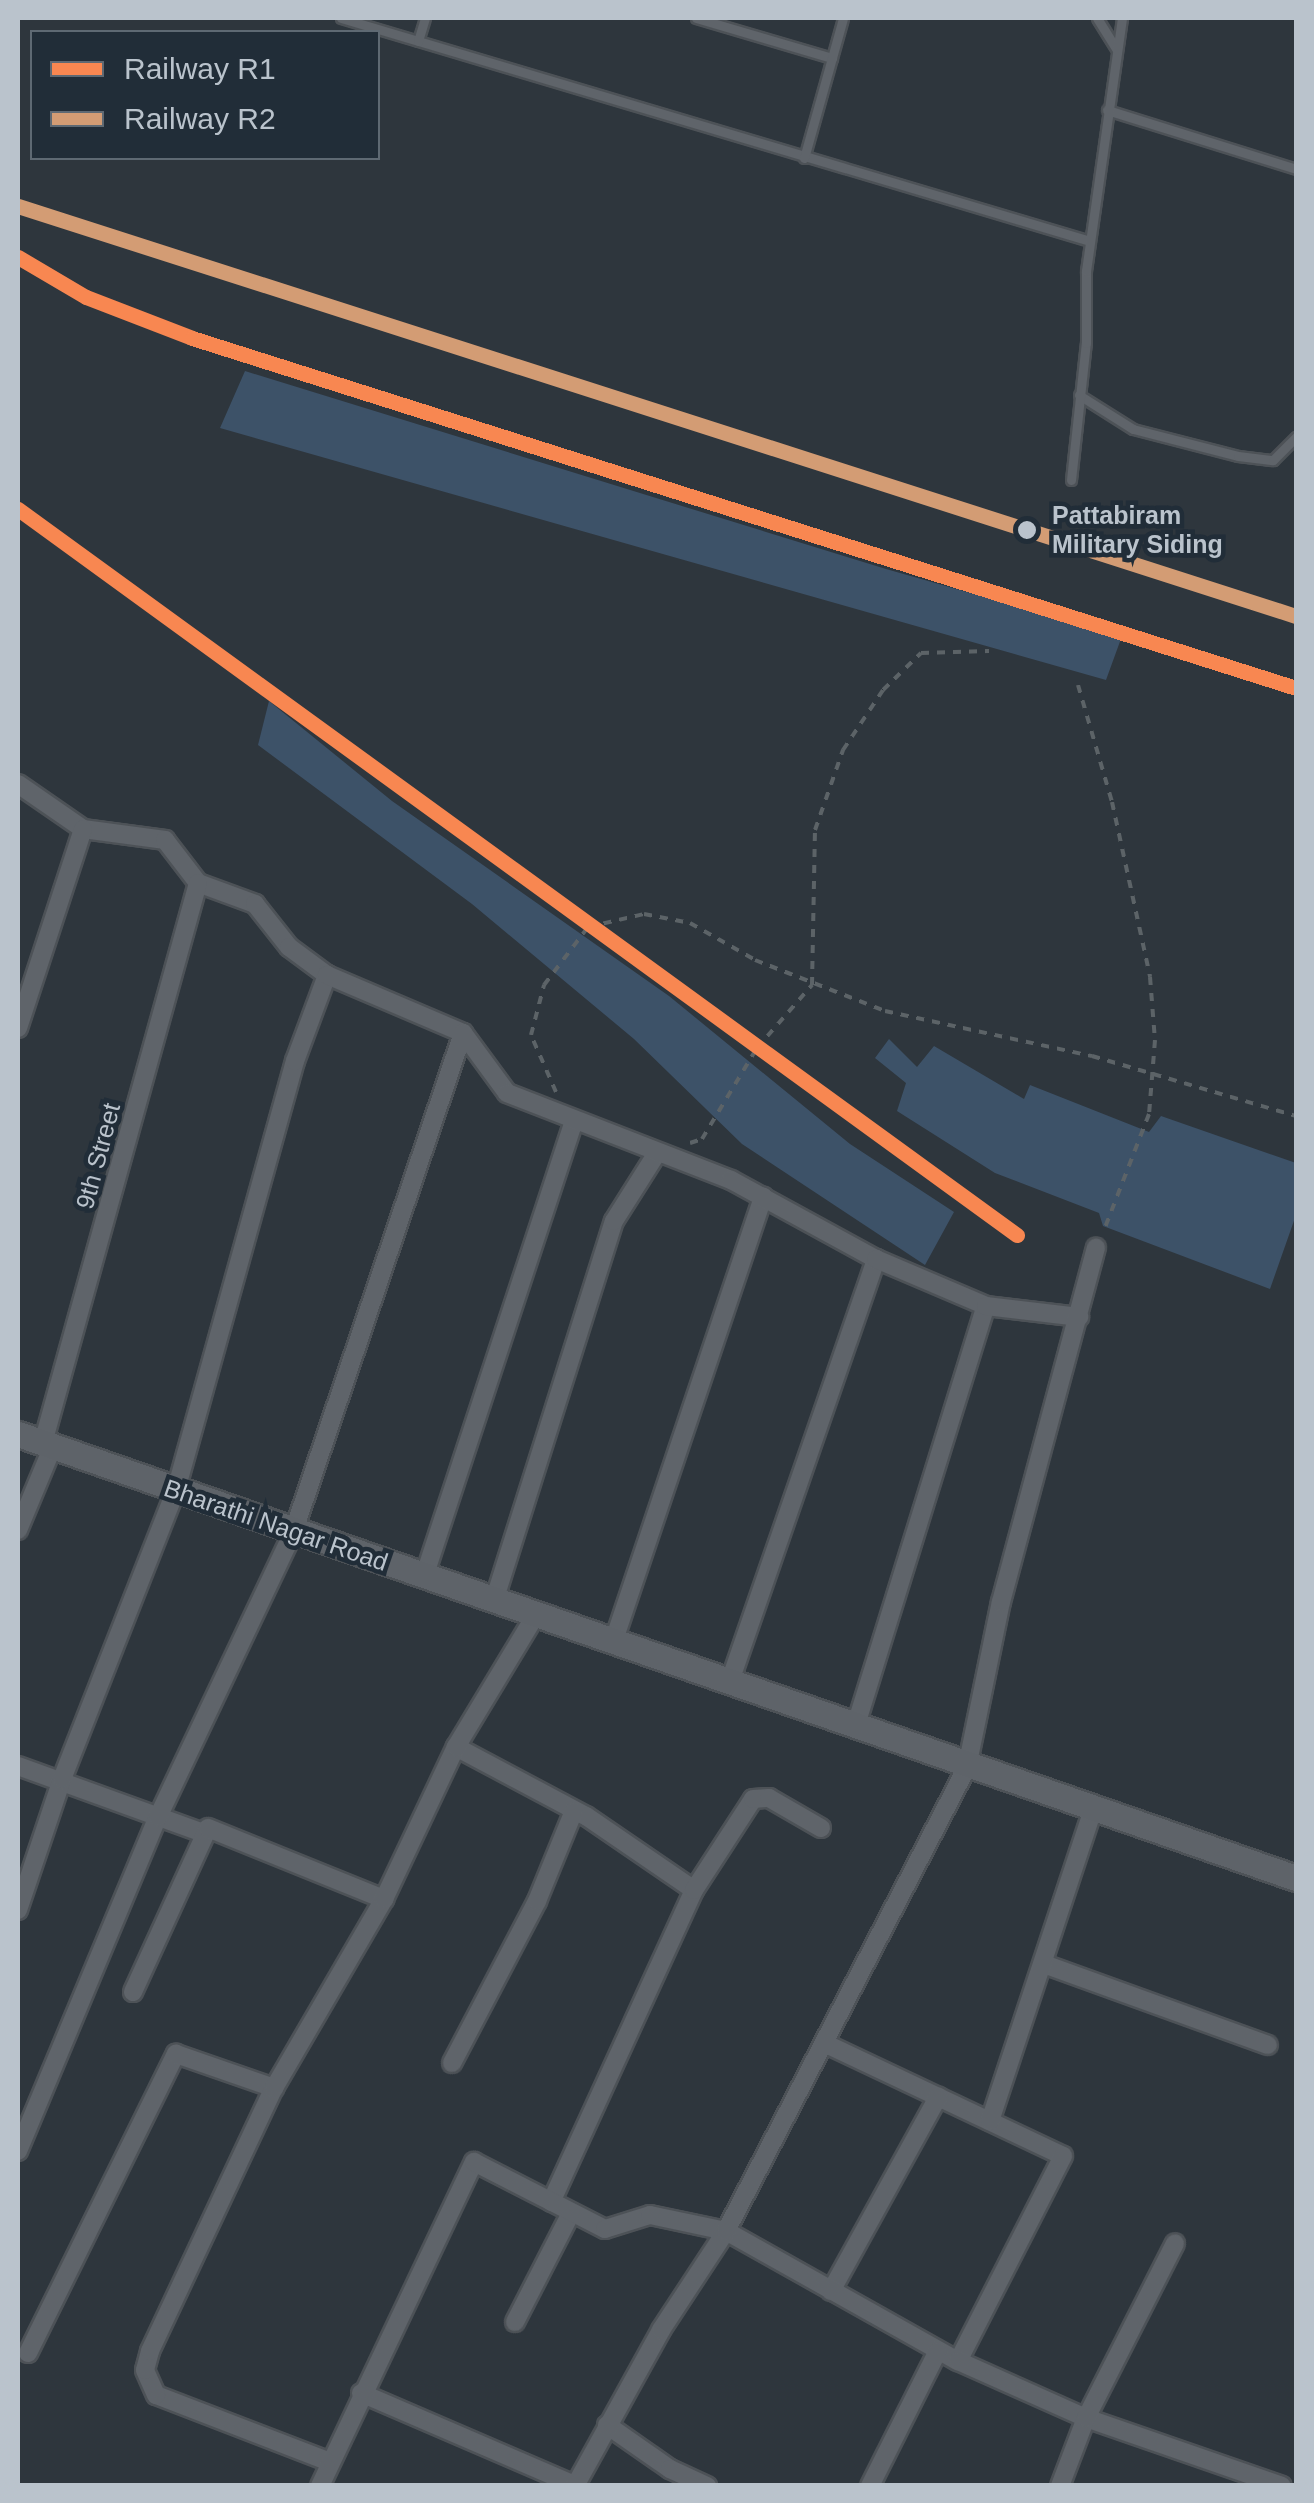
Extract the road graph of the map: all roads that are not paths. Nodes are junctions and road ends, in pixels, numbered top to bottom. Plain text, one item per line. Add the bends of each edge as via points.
1 (341, 18) edge
2 (424, 18) edge
3 (696, 18) edge
4 (843, 18) edge
5 (1097, 18) edge
6 (1122, 18) edge
7 (418, 40) junction
8 (1117, 50) junction
9 (832, 58) junction
10 (1107, 110) junction
11 (804, 158) junction
12 (1296, 169) edge
13 (1090, 241) junction
14 (1079, 395) junction
15 (1296, 437) edge
16 (1070, 480) dead end
17 (18, 784) edge
18 (83, 828) junction
19 (198, 883) junction
20 (328, 976) junction
21 (18, 1028) edge
22 (463, 1033) junction
23 (574, 1120) junction
24 (657, 1153) junction
25 (763, 1196) junction
26 (1096, 1248) road end
27 (876, 1258) junction
28 (986, 1306) junction
29 (1079, 1317) junction
30 (18, 1434) edge
31 (48, 1444) junction
32 (176, 1490) junction
33 (18, 1530) edge
34 (294, 1530) junction
35 (424, 1577) junction
36 (494, 1601) junction
37 (535, 1616) junction
38 (613, 1643) junction
39 (729, 1684) junction
40 (855, 1728) junction
41 (456, 1747) junction
42 (18, 1766) edge
43 (967, 1767) junction
44 (62, 1778) junction
45 (1093, 1810) junction
46 (574, 1811) junction
47 (158, 1817) junction
48 (820, 1828) dead end
49 (203, 1834) junction
50 (1296, 1878) edge
51 (694, 1890) junction
52 (384, 1899) junction
53 (18, 1910) edge
54 (1044, 1964) junction
55 (133, 1992) dead end
56 (824, 2043) junction
57 (1268, 2045) dead end
58 (452, 2064) dead end
59 (274, 2088) junction
60 (938, 2097) junction
61 (990, 2122) junction
62 (18, 2151) edge
63 (552, 2202) junction
64 (571, 2213) junction
65 (726, 2232) junction
66 (1175, 2243) dead end
67 (831, 2291) junction
68 (515, 2322) dead end
69 (938, 2351) junction
70 (28, 2354) dead end
71 (958, 2361) junction
72 (360, 2393) junction
73 (1086, 2418) junction
74 (607, 2424) junction
75 (330, 2462) junction
76 (575, 2485) edge
77 (320, 2486) edge
78 (708, 2486) edge
79 (870, 2486) edge
80 (1060, 2486) edge
81 (1282, 2486) edge

1 - 7 lane
2 - 7 lane
3 - 9 lane
4 - 9 lane
5 - 8 lane
6 - 8 lane
7 - 11 lane
8 - 10 lane
9 - 11 lane
10 - 12 lane
10 - 13 lane
11 - 13 lane
13 - 14 lane
14 - 15 lane via 1133,429 1238,456 1273,460
14 - 16 lane
17 - 18 street
18 - 19 street via 164,840
18 - 21 street
19 - 20 street via 255,904 289,946
19 - 31 street, 9th Street
20 - 22 street
20 - 32 street via 295,1060
22 - 23 street via 507,1093
22 - 34 street
23 - 24 street
23 - 35 street
24 - 25 street
24 - 36 street via 614,1221
25 - 27 street
25 - 38 street
26 - 29 street
27 - 28 street
27 - 39 street
28 - 29 street
28 - 40 street
29 - 43 street via 1001,1602
30 - 31 main road, Bharathi Nagar Road
31 - 32 main road, Bharathi Nagar Road
31 - 33 street, 9th Street
32 - 34 main road, Bharathi Nagar Road
32 - 44 street
34 - 35 main road, Bharathi Nagar Road
34 - 47 street
35 - 36 main road, Bharathi Nagar Road
36 - 37 main road, Bharathi Nagar Road
37 - 38 main road, Bharathi Nagar Road
37 - 41 street
38 - 39 main road, Bharathi Nagar Road
39 - 40 main road, Bharathi Nagar Road
40 - 43 main road, Bharathi Nagar Road
41 - 46 street
41 - 52 street
42 - 44 street
43 - 45 main road, Bharathi Nagar Road
43 - 56 street
44 - 47 street
44 - 53 street
45 - 50 main road, Bharathi Nagar Road
45 - 54 street
46 - 51 street
46 - 58 street
47 - 49 street
47 - 62 street
48 - 51 street via 768,1798 753,1799
49 - 52 street via 216,1829
49 - 55 street
51 - 63 street
52 - 59 street
54 - 57 street
54 - 61 street
56 - 60 street
56 - 65 street
59 - 70 street via 176,2054
59 - 75 street via 145,2370 156,2395 188,2412
60 - 61 street
60 - 67 street
61 - 71 street via 1063,2156
63 - 64 street
63 - 72 street via 474,2162
64 - 65 street via 605,2229 650,2215
64 - 68 street
65 - 67 street
65 - 74 street
66 - 73 street
67 - 69 street
69 - 71 street
69 - 79 street
71 - 73 street
72 - 75 street
72 - 76 street
73 - 80 street
73 - 81 street
74 - 76 street
74 - 78 street via 670,2469
75 - 77 street

